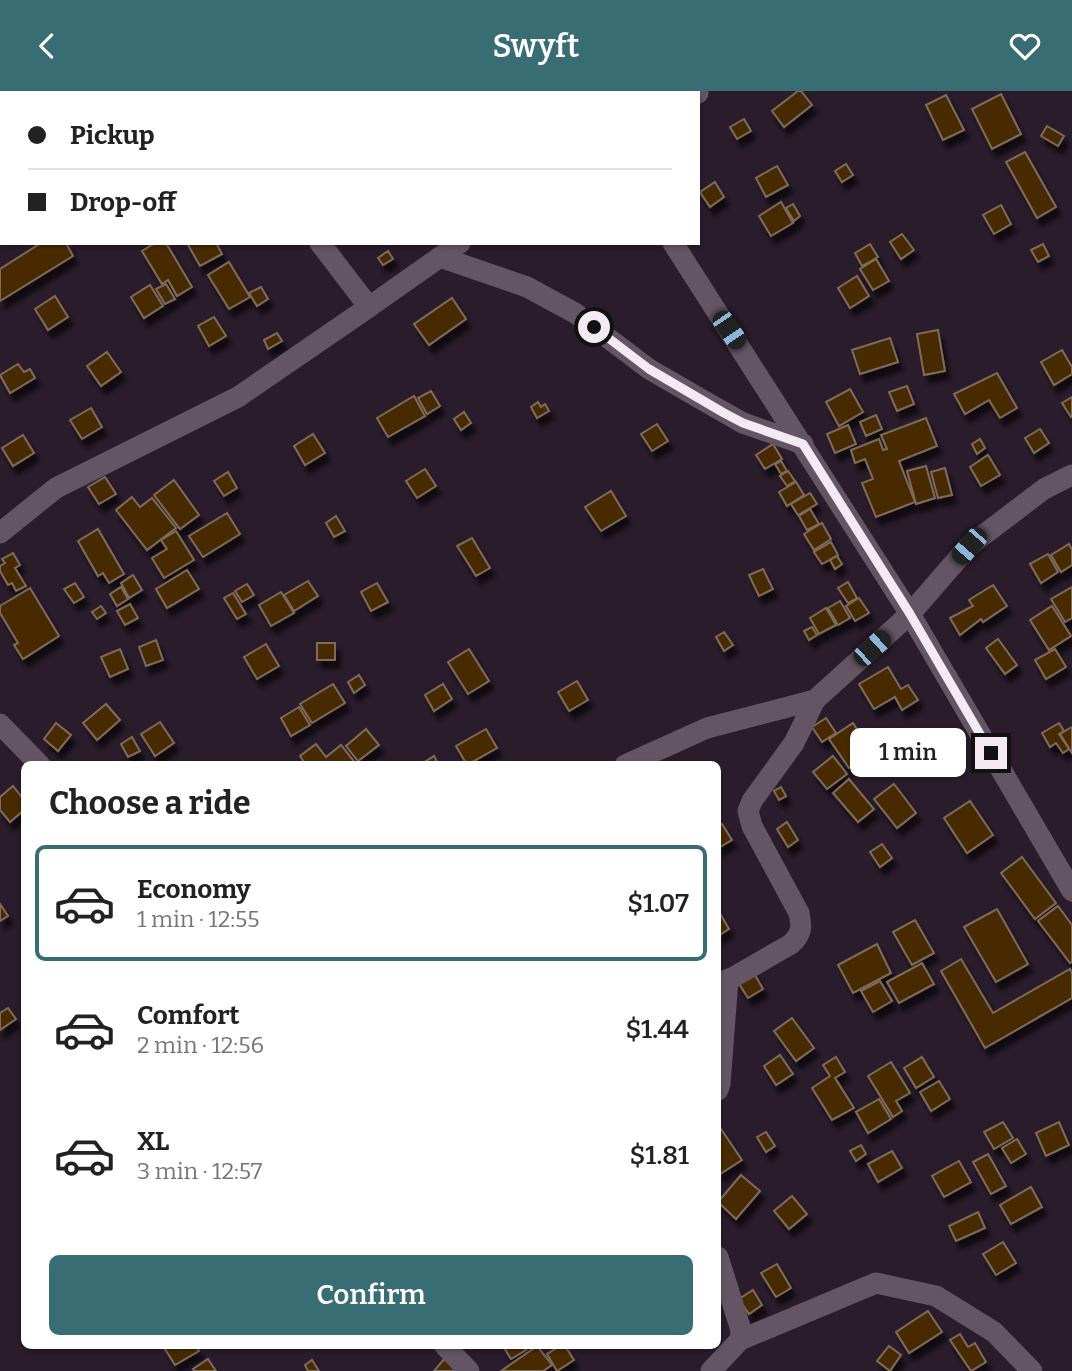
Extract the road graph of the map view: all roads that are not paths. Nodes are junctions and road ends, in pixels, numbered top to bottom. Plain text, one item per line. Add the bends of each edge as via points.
1 (322, 245) edge
2 (457, 245) edge
3 (674, 245) edge
4 (440, 257) junction
5 (369, 307) junction
6 (803, 444) junction
7 (1072, 475) edge
8 (0, 533) edge
9 (910, 614) junction
10 (815, 700) junction
11 (0, 724) edge
12 (36, 761) edge
13 (634, 761) edge
14 (1072, 891) edge
15 (723, 982) edge
16 (721, 1050) edge
17 (721, 1266) edge
18 (740, 1340) junction
19 (448, 1349) edge
20 (470, 1371) edge
21 (710, 1371) edge
22 (1032, 1371) edge

1 - 5 street
2 - 4 street
3 - 6 street
4 - 5 street
4 - 6 street via 527,287 575,313 649,369 706,402 743,423
5 - 8 street via 238,397 56,488
6 - 9 street
7 - 9 street via 1044,489 969,546
9 - 10 street
9 - 14 street
10 - 13 street via 707,727
10 - 15 street via 794,743 748,811 802,927 791,944
11 - 12 street
15 - 16 street
17 - 18 street via 738,1318
18 - 21 street
18 - 22 street via 876,1283 936,1296 994,1332
19 - 20 street

